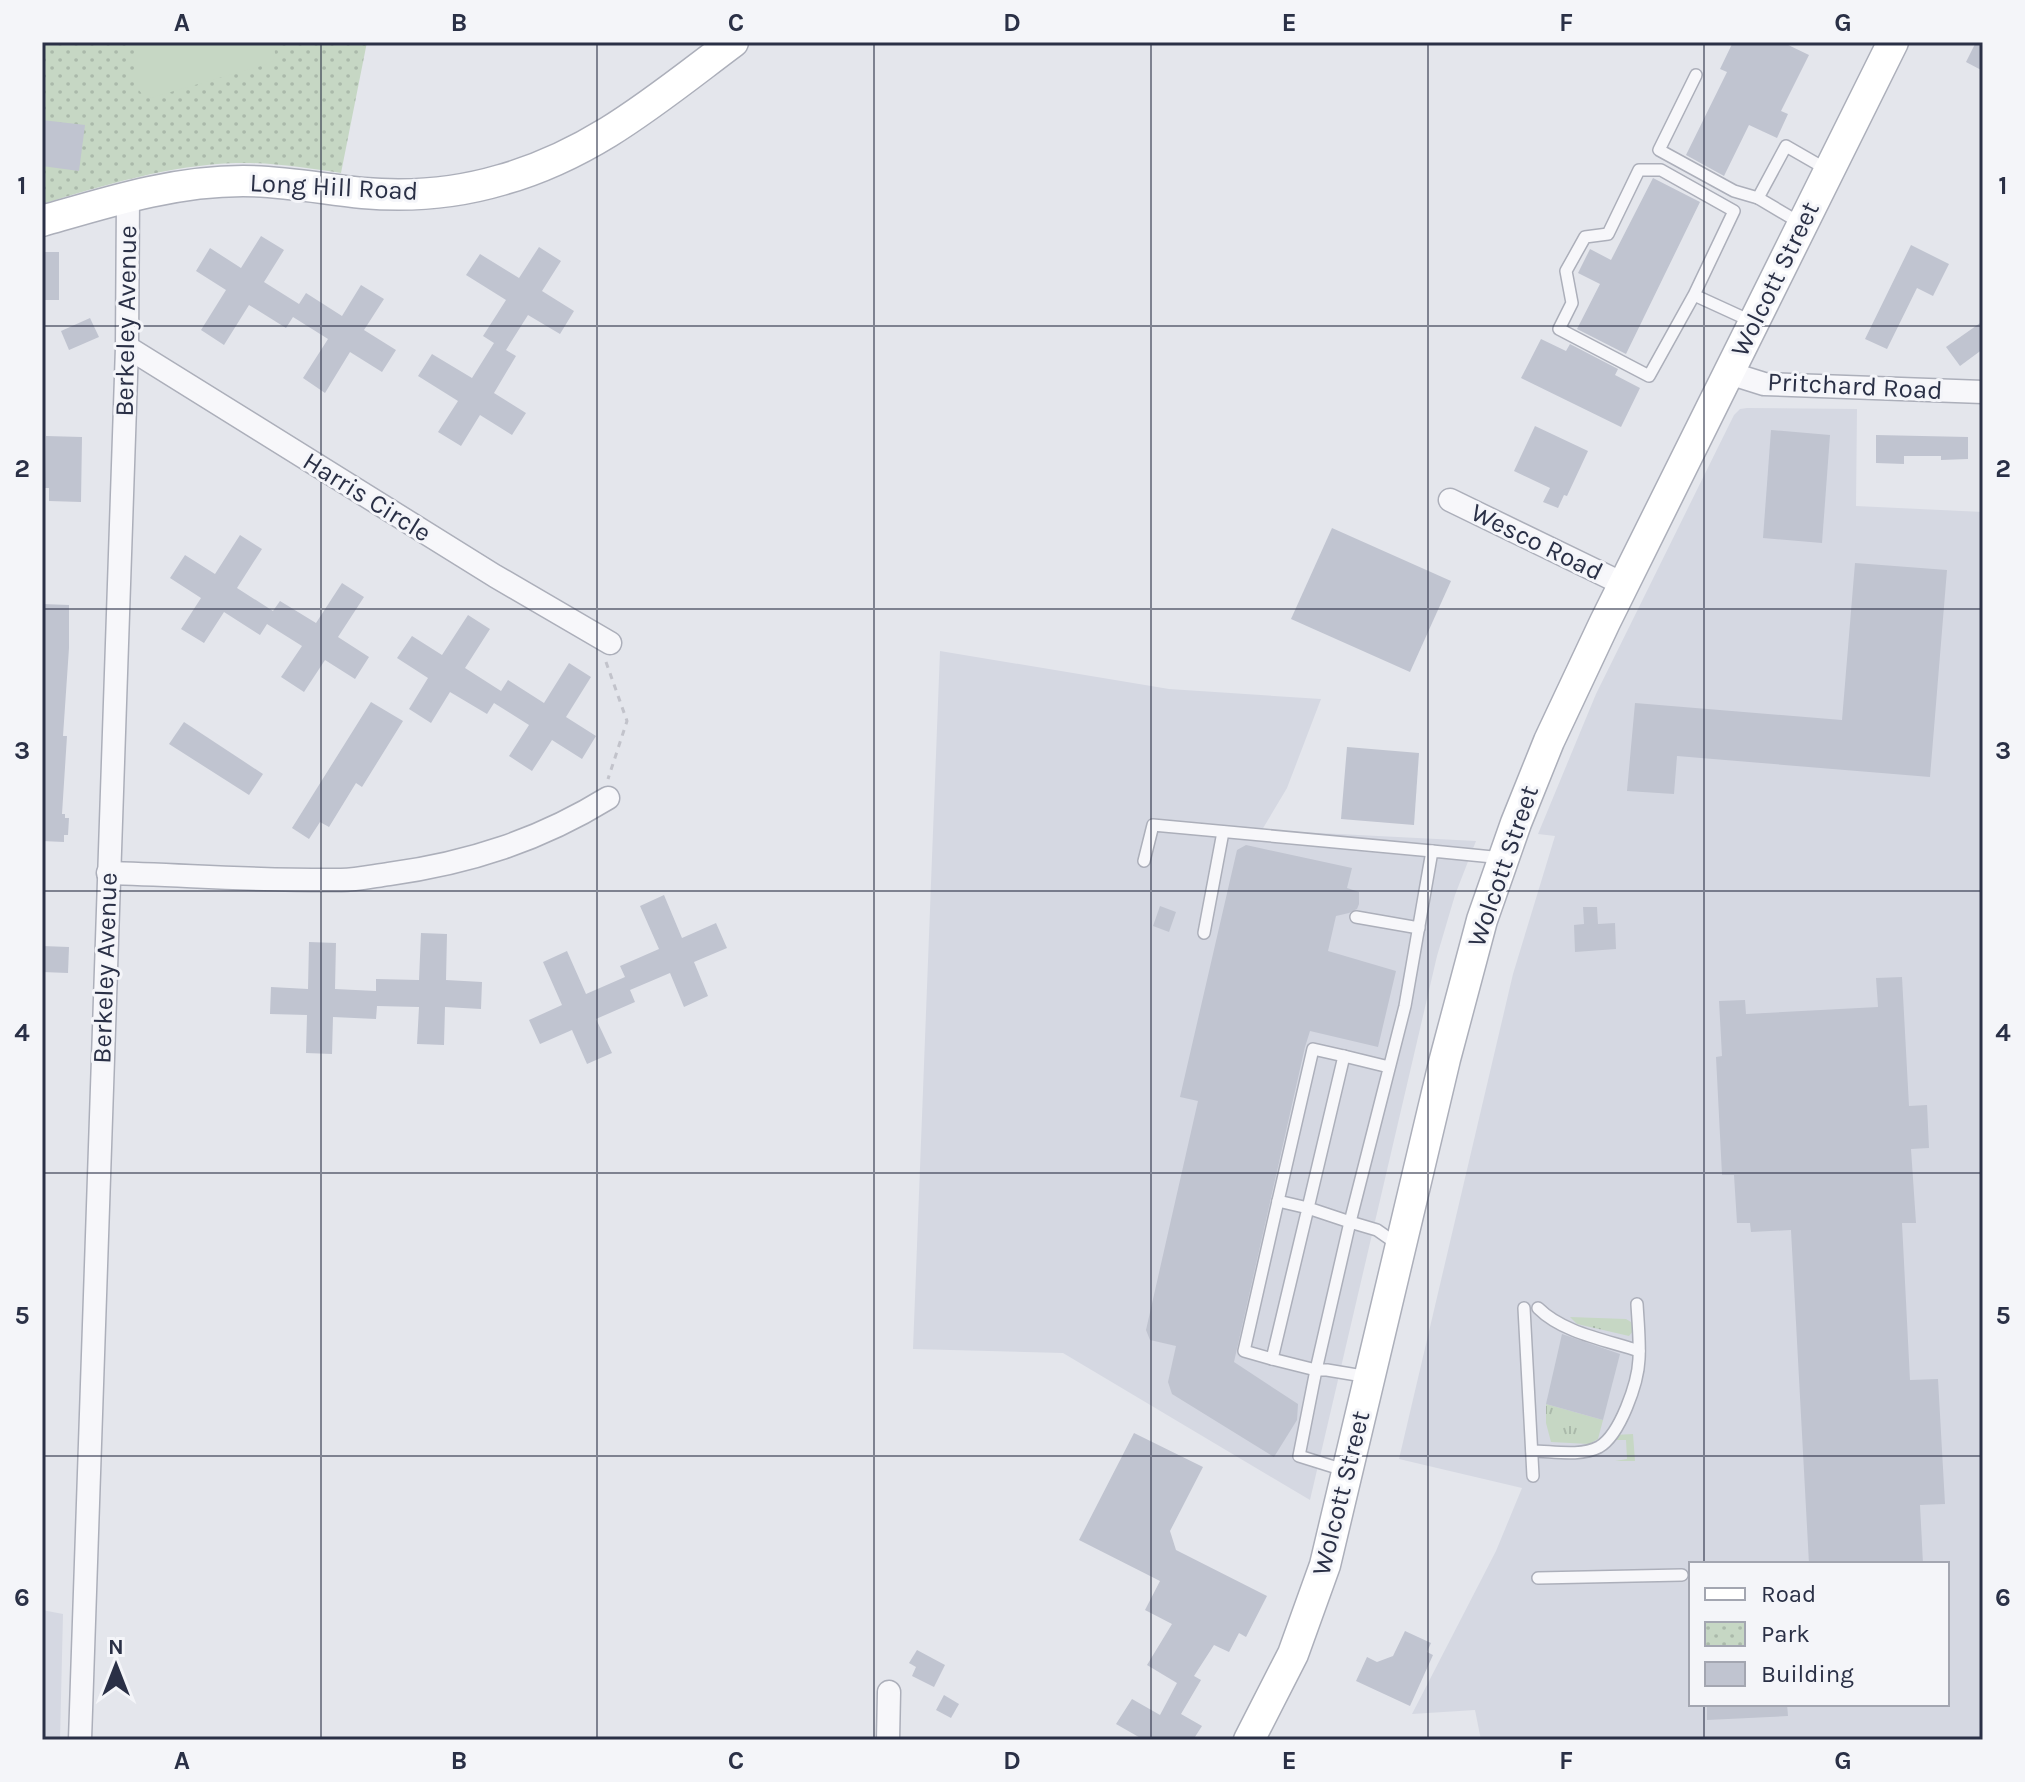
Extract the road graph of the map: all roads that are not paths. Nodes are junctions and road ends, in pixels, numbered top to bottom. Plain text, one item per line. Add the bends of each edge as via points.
1 (733, 42) edge
2 (1893, 42) edge
3 (1696, 75) dead end
4 (1829, 170) junction
5 (128, 197) junction
6 (1758, 198) junction
7 (42, 221) edge
8 (1802, 224) junction
9 (1694, 295) junction
10 (1754, 322) junction
11 (127, 347) junction
12 (1729, 373) junction
13 (1983, 392) edge
14 (1450, 500) dead end
15 (1623, 584) junction
16 (610, 643) road end
17 (608, 798) road end
18 (1223, 832) junction
19 (1432, 851) junction
20 (1503, 858) junction
21 (1144, 861) dead end
22 (108, 873) junction
23 (1356, 917) dead end
24 (1419, 928) junction
25 (1204, 933) dead end
26 (1344, 1056) junction
27 (1389, 1067) junction
28 (1278, 1201) junction
29 (1308, 1208) junction
30 (1350, 1222) junction
31 (1401, 1246) junction
32 (1637, 1304) dead end
33 (1524, 1308) dead end
34 (1538, 1308) dead end
35 (1639, 1351) junction
36 (1272, 1359) junction
37 (1316, 1370) junction
38 (1370, 1378) junction
39 (1532, 1451) junction
40 (1348, 1471) junction
41 (1533, 1476) dead end
42 (1682, 1575) dead end
43 (1538, 1578) dead end
44 (889, 1692) dead end
45 (80, 1740) edge
46 (888, 1740) edge
47 (1249, 1740) edge

1 - 5 main road, Long Hill Road via 600,139 503,180 407,194 221,182
2 - 4 main road, Wolcott Street
3 - 6 lane via 1659,150 1734,191
4 - 6 lane via 1786,146
4 - 8 main road, Wolcott Street
5 - 7 main road, Long Hill Road
5 - 11 street, Berkeley Avenue
6 - 8 lane
8 - 10 main road, Wolcott Street
9 - 9 lane via 1734,211 1661,170 1639,170 1608,234 1585,237 1566,271 1572,303 1559,329 1649,376
9 - 10 lane
10 - 12 main road, Wolcott Street
11 - 16 street, Harris Circle
11 - 22 street, Berkeley Avenue
12 - 13 street, Pritchard Road via 1764,384
12 - 15 main road, Wolcott Street
14 - 15 street, Wesco Road
15 - 20 main road, Wolcott Street via 1555,726
17 - 22 street via 568,823 513,845 408,872 344,880
18 - 19 lane
18 - 21 lane via 1153,825
18 - 25 lane
19 - 20 lane
19 - 24 lane
20 - 31 main road, Wolcott Street via 1464,984
22 - 45 street, Berkeley Avenue
23 - 24 lane
24 - 27 lane
26 - 27 lane
26 - 28 lane via 1313,1049
26 - 29 lane
27 - 30 lane
28 - 29 lane
28 - 36 lane via 1244,1351
29 - 30 lane
29 - 36 lane
30 - 31 lane via 1377,1230
30 - 37 lane
31 - 38 main road, Wolcott Street
32 - 35 lane
33 - 39 lane
34 - 35 lane via 1564,1326
35 - 39 lane via 1637,1378 1617,1428 1600,1446 1583,1452
36 - 37 lane
37 - 38 lane
37 - 40 lane via 1299,1456
38 - 40 main road, Wolcott Street
39 - 41 lane
40 - 47 main road, Wolcott Street via 1313,1603
42 - 43 lane
44 - 46 street

